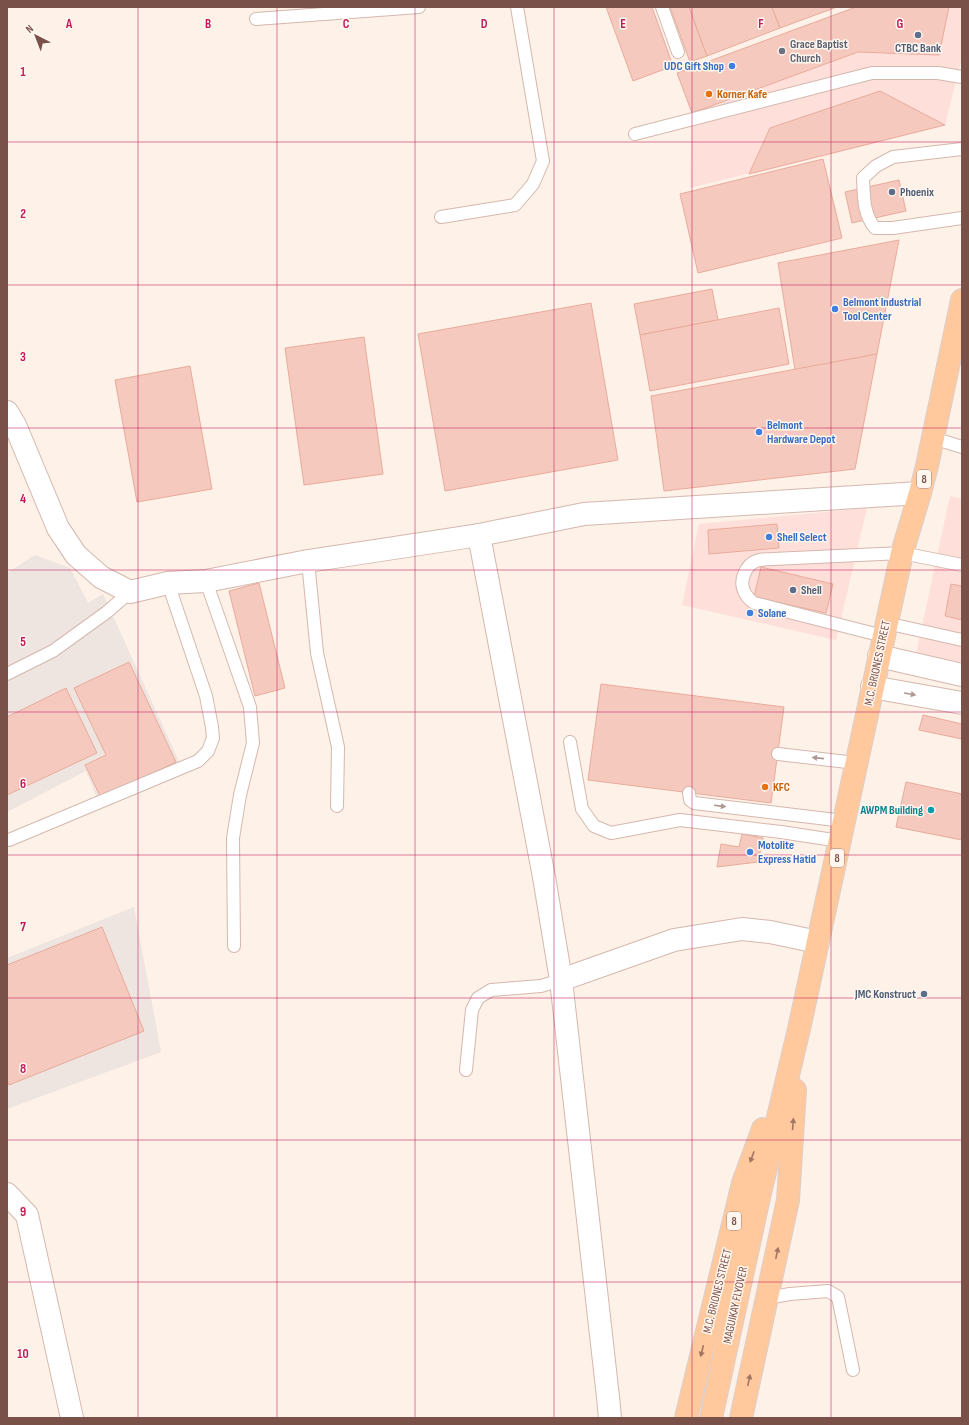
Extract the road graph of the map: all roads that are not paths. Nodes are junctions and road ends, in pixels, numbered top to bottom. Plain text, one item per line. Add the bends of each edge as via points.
1 (419, 7) edge
2 (517, 7) edge
3 (662, 7) edge
4 (256, 19) dead end
5 (678, 52) dead end
6 (962, 77) edge
7 (635, 134) dead end
8 (962, 149) edge
9 (441, 217) dead end
10 (962, 218) edge
11 (962, 300) edge
12 (958, 344) edge
13 (10, 421) edge
14 (934, 438) junction
15 (962, 447) edge
16 (920, 493) junction
17 (479, 535) junction
18 (902, 553) junction
19 (308, 561) junction
20 (962, 565) edge
21 (206, 581) junction
22 (168, 583) junction
23 (130, 592) junction
24 (882, 639) junction
25 (962, 640) edge
26 (7, 674) edge
27 (962, 675) edge
28 (872, 687) junction
29 (962, 703) edge
30 (570, 742) dead end
31 (778, 754) dead end
32 (856, 763) junction
33 (689, 793) dead end
34 (337, 806) dead end
35 (842, 831) junction
36 (9, 840) dead end
37 (818, 942) junction
38 (234, 946) dead end
39 (561, 980) junction
40 (799, 1028) junction
41 (466, 1070) dead end
42 (760, 1193) joint
43 (7, 1194) edge
44 (767, 1298) junction
45 (853, 1370) dead end
46 (72, 1418) edge
47 (610, 1418) edge
48 (686, 1418) edge
49 (711, 1418) edge
50 (741, 1418) edge

1 - 4 lane
2 - 9 lane via 543,161 533,184 515,205
3 - 5 lane
6 - 7 lane via 938,73 872,73
8 - 10 lane via 893,157 876,166 863,178 865,208 869,221 875,228 893,228
11 - 12 main road, M.C. BRIONES STREET / 8
12 - 14 main road, M.C. BRIONES STREET / 8
13 - 23 street via 58,528 76,555 101,577
14 - 15 lane
14 - 16 main road, M.C. BRIONES STREET / 8
16 - 17 street via 584,514
16 - 18 main road, M.C. BRIONES STREET / 8
17 - 19 street
17 - 39 street
18 - 20 lane
18 - 24 main road, M.C. BRIONES STREET / 8
18 - 24 lane via 757,560 744,572 743,590 747,598 754,603
19 - 21 street
19 - 34 lane via 317,653 338,748
21 - 22 street
21 - 38 lane via 250,708 252,743 233,838
22 - 23 street
22 - 36 lane via 206,696 213,738 208,751 198,761
23 - 26 lane via 107,612 53,650
24 - 25 lane
24 - 27 street
24 - 28 main road, M.C. BRIONES STREET / 8
28 -> 29 street
28 - 32 main road, M.C. BRIONES STREET / 8
30 - 35 lane via 582,809 594,826 611,833 680,820 781,832
32 -> 31 lane
32 - 35 main road, M.C. BRIONES STREET / 8
33 -> 35 lane via 690,800 694,803
35 - 37 main road, M.C. BRIONES STREET / 8
37 - 39 street via 742,929 674,940
37 - 40 main road, M.C. BRIONES STREET / 8
39 - 41 lane via 541,986 491,990 478,998 472,1010
39 - 47 street
40 - 42 main road, M.C. BRIONES STREET / 8
44 -> 40 main road, M.C. BRIONES STREET / 8 via 788,1200
40 -> 48 main road, M.C. BRIONES STREET / 8 via 743,1183
42 - 49 main road, MAGUIKAY FLYOVER / 8
43 - 46 street via 27,1215
44 - 45 lane via 828,1291 838,1297
50 -> 44 main road, M.C. BRIONES STREET / 8

